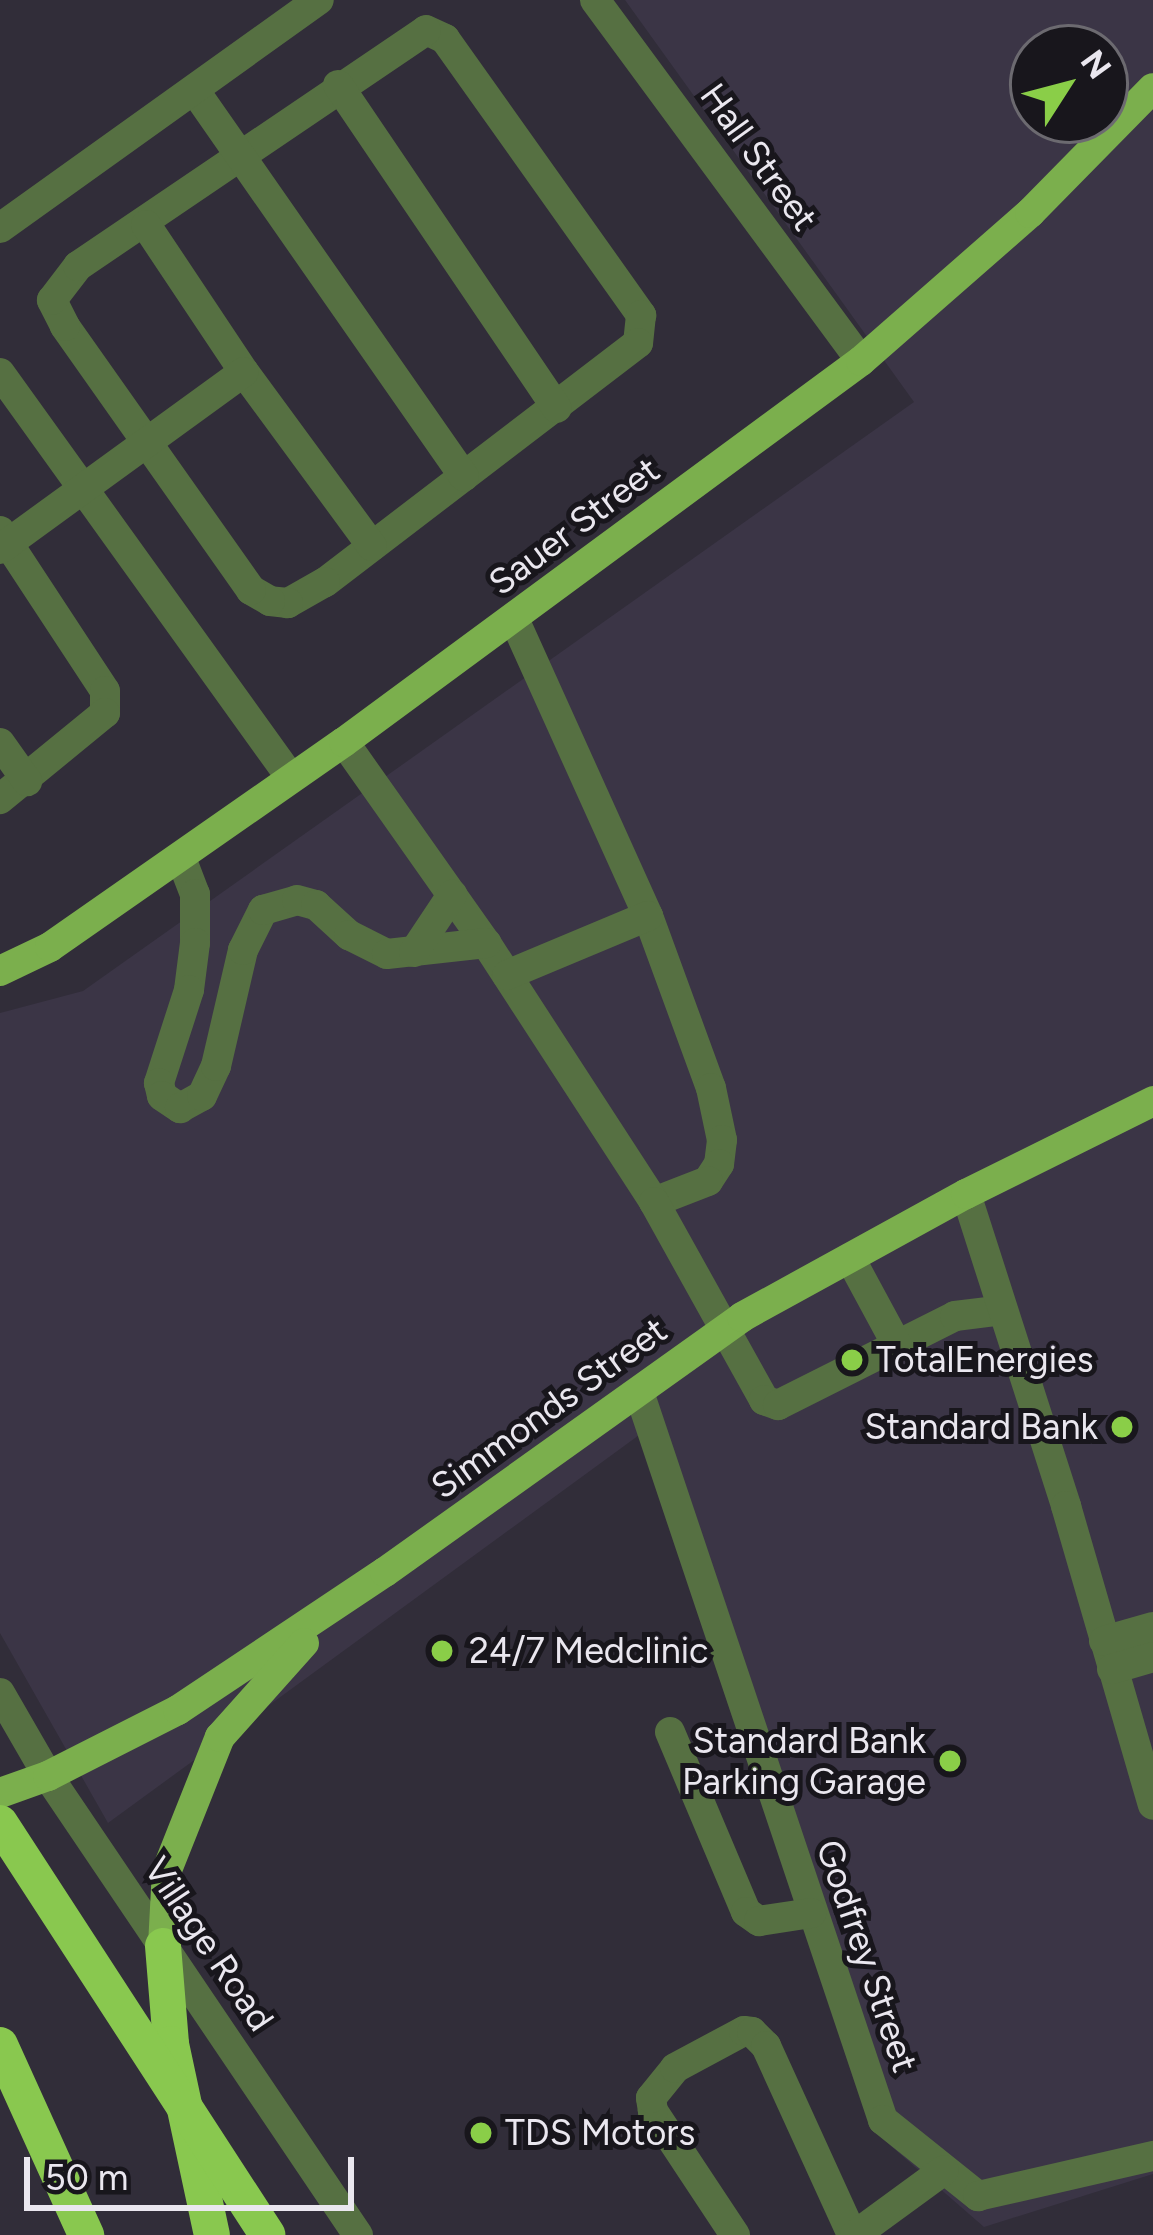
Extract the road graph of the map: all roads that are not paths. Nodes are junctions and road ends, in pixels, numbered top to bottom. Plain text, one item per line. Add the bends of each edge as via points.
1 (319, 0) edge
2 (595, 0) edge
3 (338, 85) junction
4 (1153, 88) edge
5 (195, 91) junction
6 (242, 157) junction
7 (146, 225) junction
8 (0, 228) edge
9 (861, 361) junction
10 (244, 372) junction
11 (0, 373) edge
12 (556, 408) junction
13 (145, 440) junction
14 (464, 476) junction
15 (86, 488) junction
16 (3, 541) edge
17 (372, 546) junction
18 (514, 620) junction
19 (344, 742) junction
20 (0, 743) edge
21 (290, 777) junction
22 (27, 781) junction
23 (0, 799) edge
24 (181, 858) junction
25 (452, 895) junction
26 (648, 916) junction
27 (486, 943) junction
28 (414, 952) junction
29 (0, 971) edge
30 (507, 975) junction
31 (1153, 1101) edge
32 (966, 1194) junction
33 (654, 1202) junction
34 (850, 1258) junction
35 (1003, 1310) junction
36 (724, 1330) junction
37 (897, 1345) junction
38 (639, 1392) junction
39 (385, 1572) junction
40 (1153, 1628) edge
41 (1108, 1655) junction
42 (1153, 1657) edge
43 (0, 1693) edge
44 (670, 1732) dead end
45 (48, 1776) junction
46 (0, 1793) edge
47 (1153, 1805) edge
48 (0, 1823) edge
49 (811, 1913) junction
50 (163, 1946) junction
51 (0, 2045) edge
52 (1153, 2156) edge
53 (944, 2170) junction
54 (86, 2235) edge
55 (212, 2235) edge
56 (268, 2235) edge
57 (358, 2235) edge
58 (735, 2235) edge
59 (854, 2235) edge

1 - 5 street
2 - 9 street, Hall Street
3 - 6 street
3 - 12 street
3 - 12 street via 426,30 445,39 641,314 638,343
4 - 9 main road, Sauer Street via 1030,213
5 - 6 street
5 - 8 street
6 - 7 street
6 - 14 street
7 - 10 street
7 - 13 street via 79,266 52,300
9 - 18 main road, Sauer Street
10 - 13 street
10 - 17 street
11 - 15 street
12 - 14 street
13 - 15 street
13 - 17 street via 251,590 269,602 305,595
14 - 17 street
15 - 16 street
15 - 21 street
16 - 22 street via 105,691 105,712 92,729
18 - 19 main road, Sauer Street
18 - 26 street
19 - 21 main road, Sauer Street
19 - 25 street
20 - 22 street
21 - 24 main road, Sauer Street
22 - 23 street
24 - 28 street via 195,894 195,944 158,1084 172,1105 202,1096 216,1066 243,950 263,910 296,900 316,905 369,948
24 - 29 main road, Sauer Street via 50,947
25 - 27 street
25 - 28 street
26 - 30 street
26 - 33 street via 722,1140 708,1180
27 - 28 street
27 - 30 street
30 - 33 street
31 - 32 main road, Simmonds Street
32 - 34 main road, Simmonds Street
32 - 35 street
33 - 36 street
34 - 36 main road, Simmonds Street
34 - 37 street
35 - 37 street via 955,1316
35 - 41 street
36 - 37 street via 774,1406
36 - 38 main road, Simmonds Street
38 - 39 main road, Simmonds Street
38 - 49 street, Godfrey Street
39 - 45 main road, Simmonds Street via 178,1710
39 - 50 main road via 282,1662 220,1737 167,1870
40 - 41 street
41 - 42 street
41 - 47 street
43 - 45 street, Village Road
44 - 49 street via 746,1912 759,1922
45 - 46 main road, Simmonds Street
45 - 50 street, Village Road
48 - 56 highway, bridge
49 - 53 street, Godfrey Street via 883,2120
50 - 55 highway via 171,2044
50 - 57 street, Village Road
51 - 54 highway
52 - 53 street, Godfrey Street via 986,2197
53 - 59 street
58 - 59 street via 651,2098 675,2068 744,2031 766,2046

